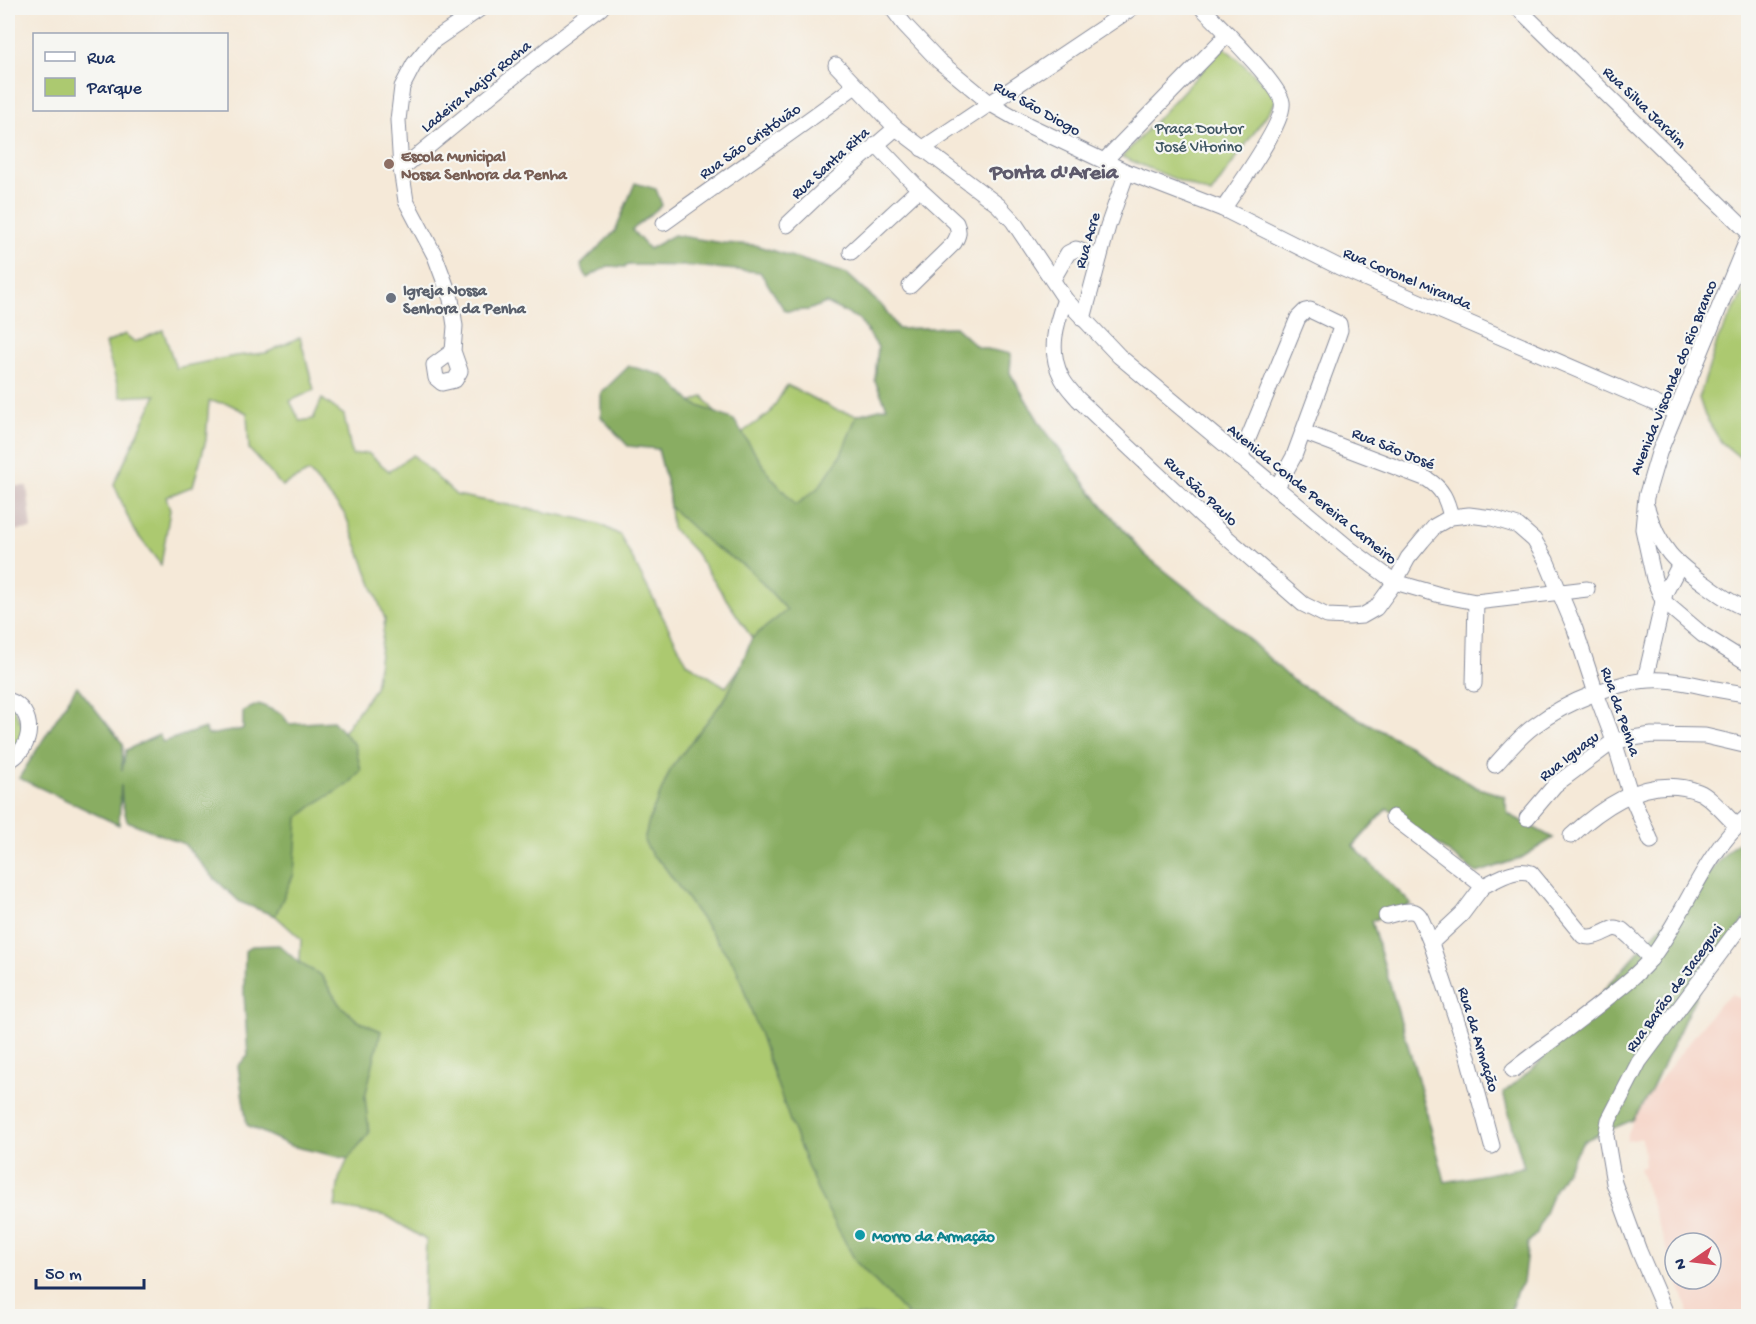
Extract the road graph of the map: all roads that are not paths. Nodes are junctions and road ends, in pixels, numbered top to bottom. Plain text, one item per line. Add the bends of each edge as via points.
1 (481, 8) edge
2 (601, 8) edge
3 (892, 8) edge
4 (1132, 8) edge
5 (1202, 8) edge
6 (1518, 8) edge
7 (1228, 34) junction
8 (836, 65) dead end
9 (855, 86) junction
10 (991, 104) junction
11 (897, 128) junction
12 (876, 144) junction
13 (922, 149) junction
14 (1104, 161) junction
15 (401, 169) junction
16 (1127, 172) junction
17 (919, 189) junction
18 (1223, 209) junction
19 (664, 223) dead end
20 (787, 225) dead end
21 (1749, 232) edge
22 (1749, 238) edge
23 (851, 252) dead end
24 (1099, 258) junction
25 (1053, 279) junction
26 (910, 286) dead end
27 (1065, 299) junction
28 (1083, 319) junction
29 (453, 345) dead end
30 (1675, 412) junction
31 (1303, 432) junction
32 (1240, 458) junction
33 (1277, 487) junction
34 (1646, 502) junction
35 (1451, 517) junction
36 (1679, 566) junction
37 (1395, 582) junction
38 (1587, 589) dead end
39 (1559, 591) junction
40 (1663, 601) junction
41 (1476, 602) junction
42 (1749, 609) edge
43 (1749, 663) edge
44 (1645, 680) junction
45 (1474, 684) dead end
46 (1596, 693) junction
47 (1749, 694) edge
48 (8, 700) edge
49 (1614, 741) junction
50 (1749, 746) edge
51 (8, 761) edge
52 (1495, 765) dead end
53 (1630, 793) junction
54 (1393, 817) dead end
55 (1527, 818) dead end
56 (1743, 821) edge
57 (1571, 836) dead end
58 (1651, 842) dead end
59 (1483, 886) junction
60 (1386, 916) dead end
61 (1749, 916) edge
62 (1431, 943) junction
63 (1651, 959) junction
64 (1514, 1070) dead end
65 (1492, 1146) dead end
66 (1666, 1317) edge

1 - 15 street via 433,41 407,76 398,120
2 - 15 street, Ladeira Major Rocha
3 - 10 street, Rua São Diogo via 939,61
4 - 10 street
5 - 7 street
6 - 21 street, Rua Silva Jardim
7 - 14 street
7 - 18 street via 1268,78 1282,102 1281,117
8 - 9 street, Avenida Conde Pereira Carneiro
9 - 11 street, Avenida Conde Pereira Carneiro
9 - 19 street, Rua São Cristóvão
10 - 13 street
10 - 14 street, Rua São Diogo
11 - 12 street, Rua Santa Rita
11 - 13 street, Avenida Conde Pereira Carneiro
12 - 17 street
12 - 20 street, Rua Santa Rita
13 - 25 street, Avenida Conde Pereira Carneiro via 998,205
14 - 16 street, Rua São Diogo
15 - 29 street via 406,201 452,299
16 - 18 street, Rua Coronel Miranda
16 - 24 street, Rua Acre
17 - 23 street
17 - 26 street via 956,224 959,235
18 - 30 street, Rua Coronel Miranda via 1339,267
22 - 30 street, Avenida Visconde do Rio Branco
24 - 25 street via 1076,249 1068,253
24 - 28 street, Rua Acre
25 - 27 street, Avenida Conde Pereira Carneiro
27 - 28 street, Avenida Conde Pereira Carneiro
27 - 37 street, Rua São Paulo via 1054,337 1054,355 1061,377 1078,399 1294,597 1327,616 1362,616 1376,608
28 - 32 street, Avenida Conde Pereira Carneiro via 1145,378
30 - 34 street, Avenida Visconde do Rio Branco via 1649,481
31 - 32 street via 1340,330 1335,321 1310,310 1298,318
31 - 33 street
31 - 35 street, Rua São José via 1427,479 1444,493
32 - 33 street, Avenida Conde Pereira Carneiro
33 - 37 street, Avenida Conde Pereira Carneiro
34 - 36 street via 1657,533
34 - 40 street, Avenida Visconde do Rio Branco via 1646,546
35 - 37 street, Rua São Paulo via 1435,526 1422,541
35 - 39 street, Rua da Penha via 1492,518 1518,526 1534,540
36 - 40 street
36 - 42 street via 1723,597
37 - 41 street, Avenida Conde Pereira Carneiro
38 - 39 street, Avenida Conde Pereira Carneiro
39 - 41 street, Avenida Conde Pereira Carneiro
39 - 46 street, Rua da Penha
40 - 43 street, Avenida Visconde do Rio Branco via 1703,635
40 - 44 street
41 - 45 street
44 - 46 street
44 - 47 street
46 - 49 street, Rua da Penha
46 - 52 street via 1533,727
48 - 51 street via 26,716 29,736 19,754
49 - 50 street, Rua Iguaçu via 1652,735 1705,736
49 - 53 street, Rua da Penha
49 - 55 street, Rua Iguaçu via 1555,785
53 - 56 street via 1666,785 1701,792
53 - 57 street via 1593,815
53 - 58 street, Rua da Penha
54 - 59 street
56 - 63 street, Rua da Armação via 1713,854 1676,923
59 - 62 street via 1462,914
59 - 63 street via 1515,872 1531,873 1583,936 1589,938 1615,928 1622,930
60 - 62 street, Rua da Armação via 1415,911
61 - 66 street, Rua Barão de Jaceguai via 1639,1062 1609,1120 1606,1136 1614,1183
62 - 65 street, Rua da Armação via 1464,1042
63 - 64 street, Rua da Armação

